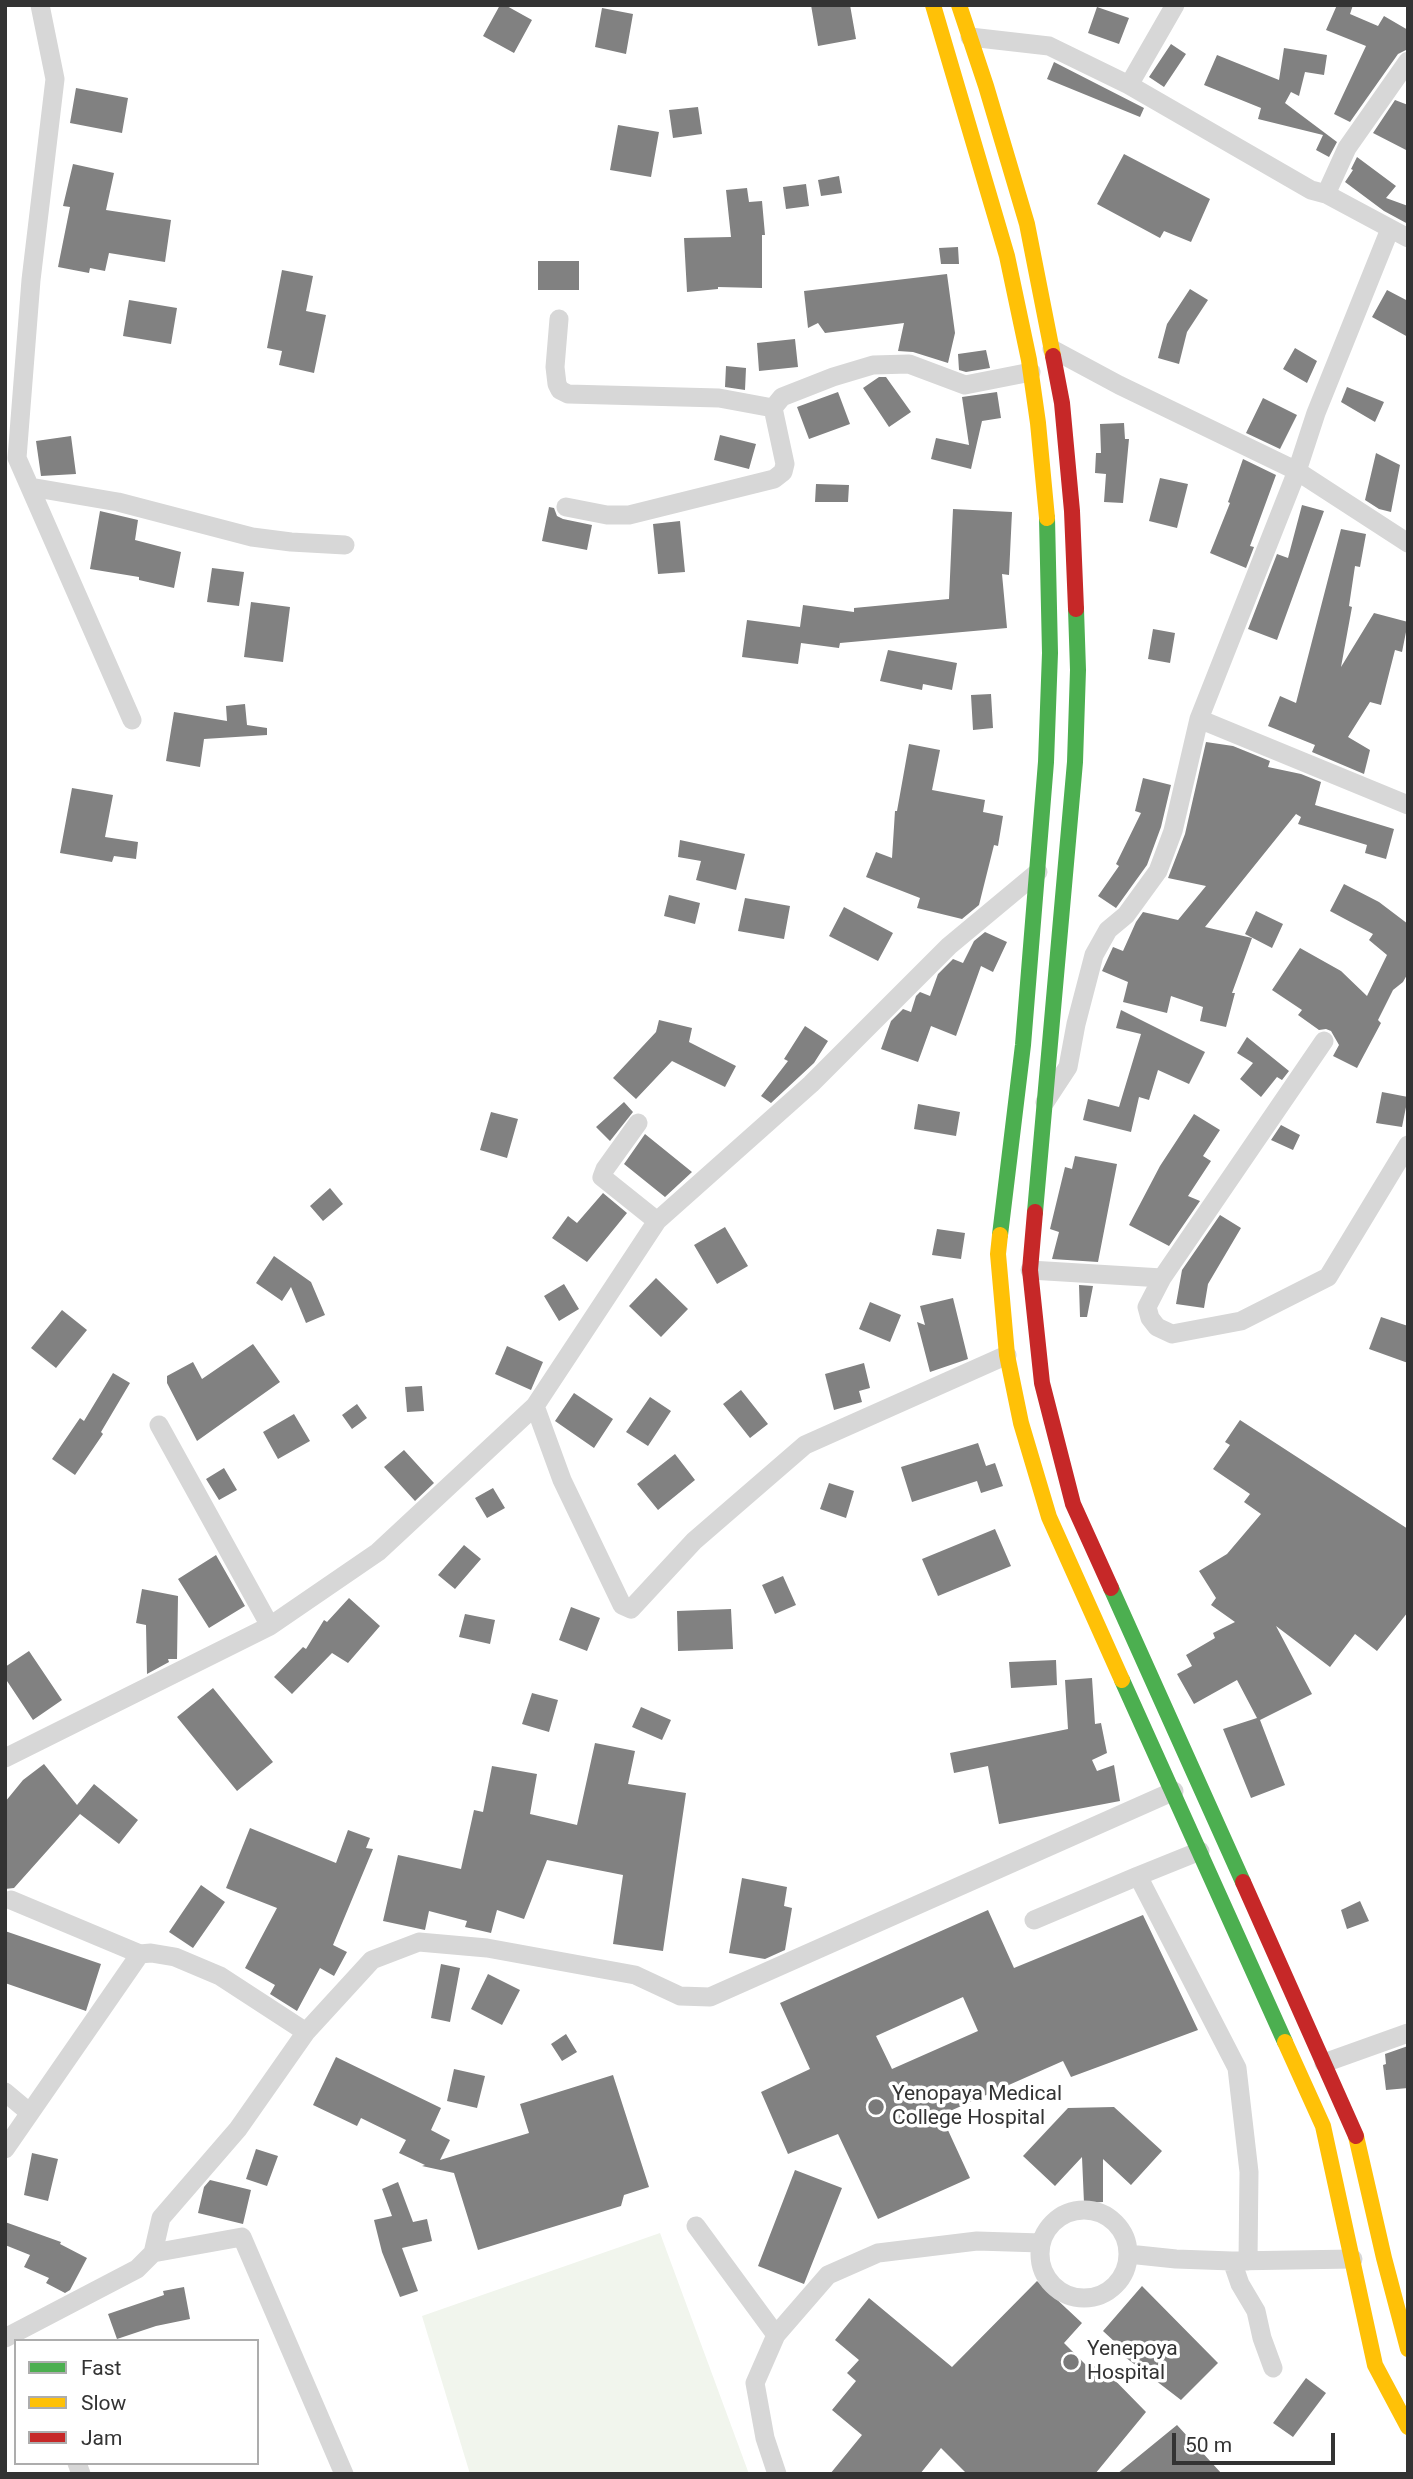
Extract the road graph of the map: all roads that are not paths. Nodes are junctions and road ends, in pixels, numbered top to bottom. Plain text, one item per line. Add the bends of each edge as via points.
1 (40, 5) edge
2 (933, 5) edge
3 (959, 5) edge
4 (1175, 5) edge
5 (970, 37) junction
6 (1408, 61) edge
7 (1129, 85) junction
8 (1326, 194) junction
9 (1390, 229) junction
10 (1408, 238) edge
11 (559, 319) dead end
12 (1052, 349) junction
13 (1031, 372) junction
14 (773, 408) junction
15 (1297, 471) junction
16 (30, 487) junction
17 (566, 507) dead end
18 (1408, 543) edge
19 (345, 545) dead end
20 (1199, 719) junction
21 (132, 720) dead end
22 (1408, 805) edge
23 (1038, 872) junction
24 (1324, 1041) dead end
25 (1045, 1102) junction
26 (638, 1123) dead end
27 (1408, 1145) edge
28 (657, 1221) junction
29 (1030, 1270) junction
30 (1161, 1278) junction
31 (1007, 1355) junction
32 (535, 1406) junction
33 (159, 1425) dead end
34 (270, 1626) junction
35 (5, 1758) edge
36 (1174, 1791) junction
37 (1200, 1851) junction
38 (1138, 1876) junction
39 (7, 1900) edge
40 (1034, 1920) dead end
41 (140, 1954) junction
42 (1282, 1967) junction
43 (1256, 1977) junction
44 (306, 2032) junction
45 (1408, 2033) edge
46 (1324, 2063) junction
47 (5, 2092) edge
48 (30, 2113) junction
49 (5, 2149) edge
50 (696, 2226) dead end
51 (1041, 2243) junction
52 (153, 2253) junction
53 (1128, 2254) junction
54 (1353, 2259) junction
55 (1240, 2261) junction
56 (776, 2335) junction
57 (18, 2336) edge
58 (1408, 2349) edge
59 (1273, 2368) dead end
60 (1408, 2427) edge
61 (344, 2474) edge
62 (777, 2474) edge

1 - 16 street via 55,79 17,458
2 - 13 main road via 1007,256
3 - 5 main road
4 - 7 street
5 - 7 street via 1049,46
5 - 12 main road via 1027,224
6 - 8 street via 1347,148
7 - 8 street via 1311,190
8 - 9 street
9 - 10 street
9 - 15 street
11 - 14 street via 557,384 568,394 719,398
12 - 15 street
12 - 25 main road via 1072,510 1078,670 1075,762
13 - 14 street via 965,385 909,364 873,365 782,397
13 - 23 main road via 1048,529 1050,639
14 - 17 street via 785,464 774,479 629,515
15 - 18 street
15 - 20 street
16 - 19 street via 118,502 252,537
16 - 21 street
20 - 22 street
20 - 25 street via 1173,831 1158,871 1126,915 1108,930 1094,955 1068,1067
23 - 28 street via 949,946 811,1084
23 - 31 main road via 998,1254
24 - 30 street
25 - 29 main road
26 - 28 street via 602,1177
27 - 30 street via 1328,1277 1241,1321 1172,1334 1157,1327 1147,1307
28 - 32 street
29 - 30 street
29 - 42 main road via 1042,1383 1073,1504
31 - 32 street via 805,1445 694,1541 631,1609 622,1605 562,1480
31 - 36 main road via 1021,1423 1049,1517
32 - 34 street via 378,1552
33 - 34 street
34 - 35 street
36 - 37 main road
36 - 44 street via 710,1997 680,1996 635,1975 487,1948 419,1942 372,1960
37 - 38 street
37 - 43 main road
38 - 40 street
38 - 55 street via 1237,2068 1250,2172
39 - 41 street
41 - 44 street via 175,1957 220,1976
41 - 48 street
42 - 43 main road
42 - 46 main road
43 - 54 main road via 1323,2126
44 - 52 street via 238,2129 161,2218
45 - 46 street
46 - 58 main road via 1358,2140
47 - 48 street
48 - 49 street
50 - 56 street
51 - 53 street via 1056,2220 1085,2210 1113,2221 1123,2233
51 - 53 street via 1043,2270 1050,2282 1073,2297 1087,2299 1113,2289 1123,2277
51 - 56 street via 977,2241 878,2253 828,2275
52 - 57 street via 136,2269
52 - 61 street via 242,2237
53 - 55 street
54 - 55 street
54 - 60 main road via 1375,2365
55 - 59 street via 1240,2284 1256,2311
56 - 62 street via 755,2384

